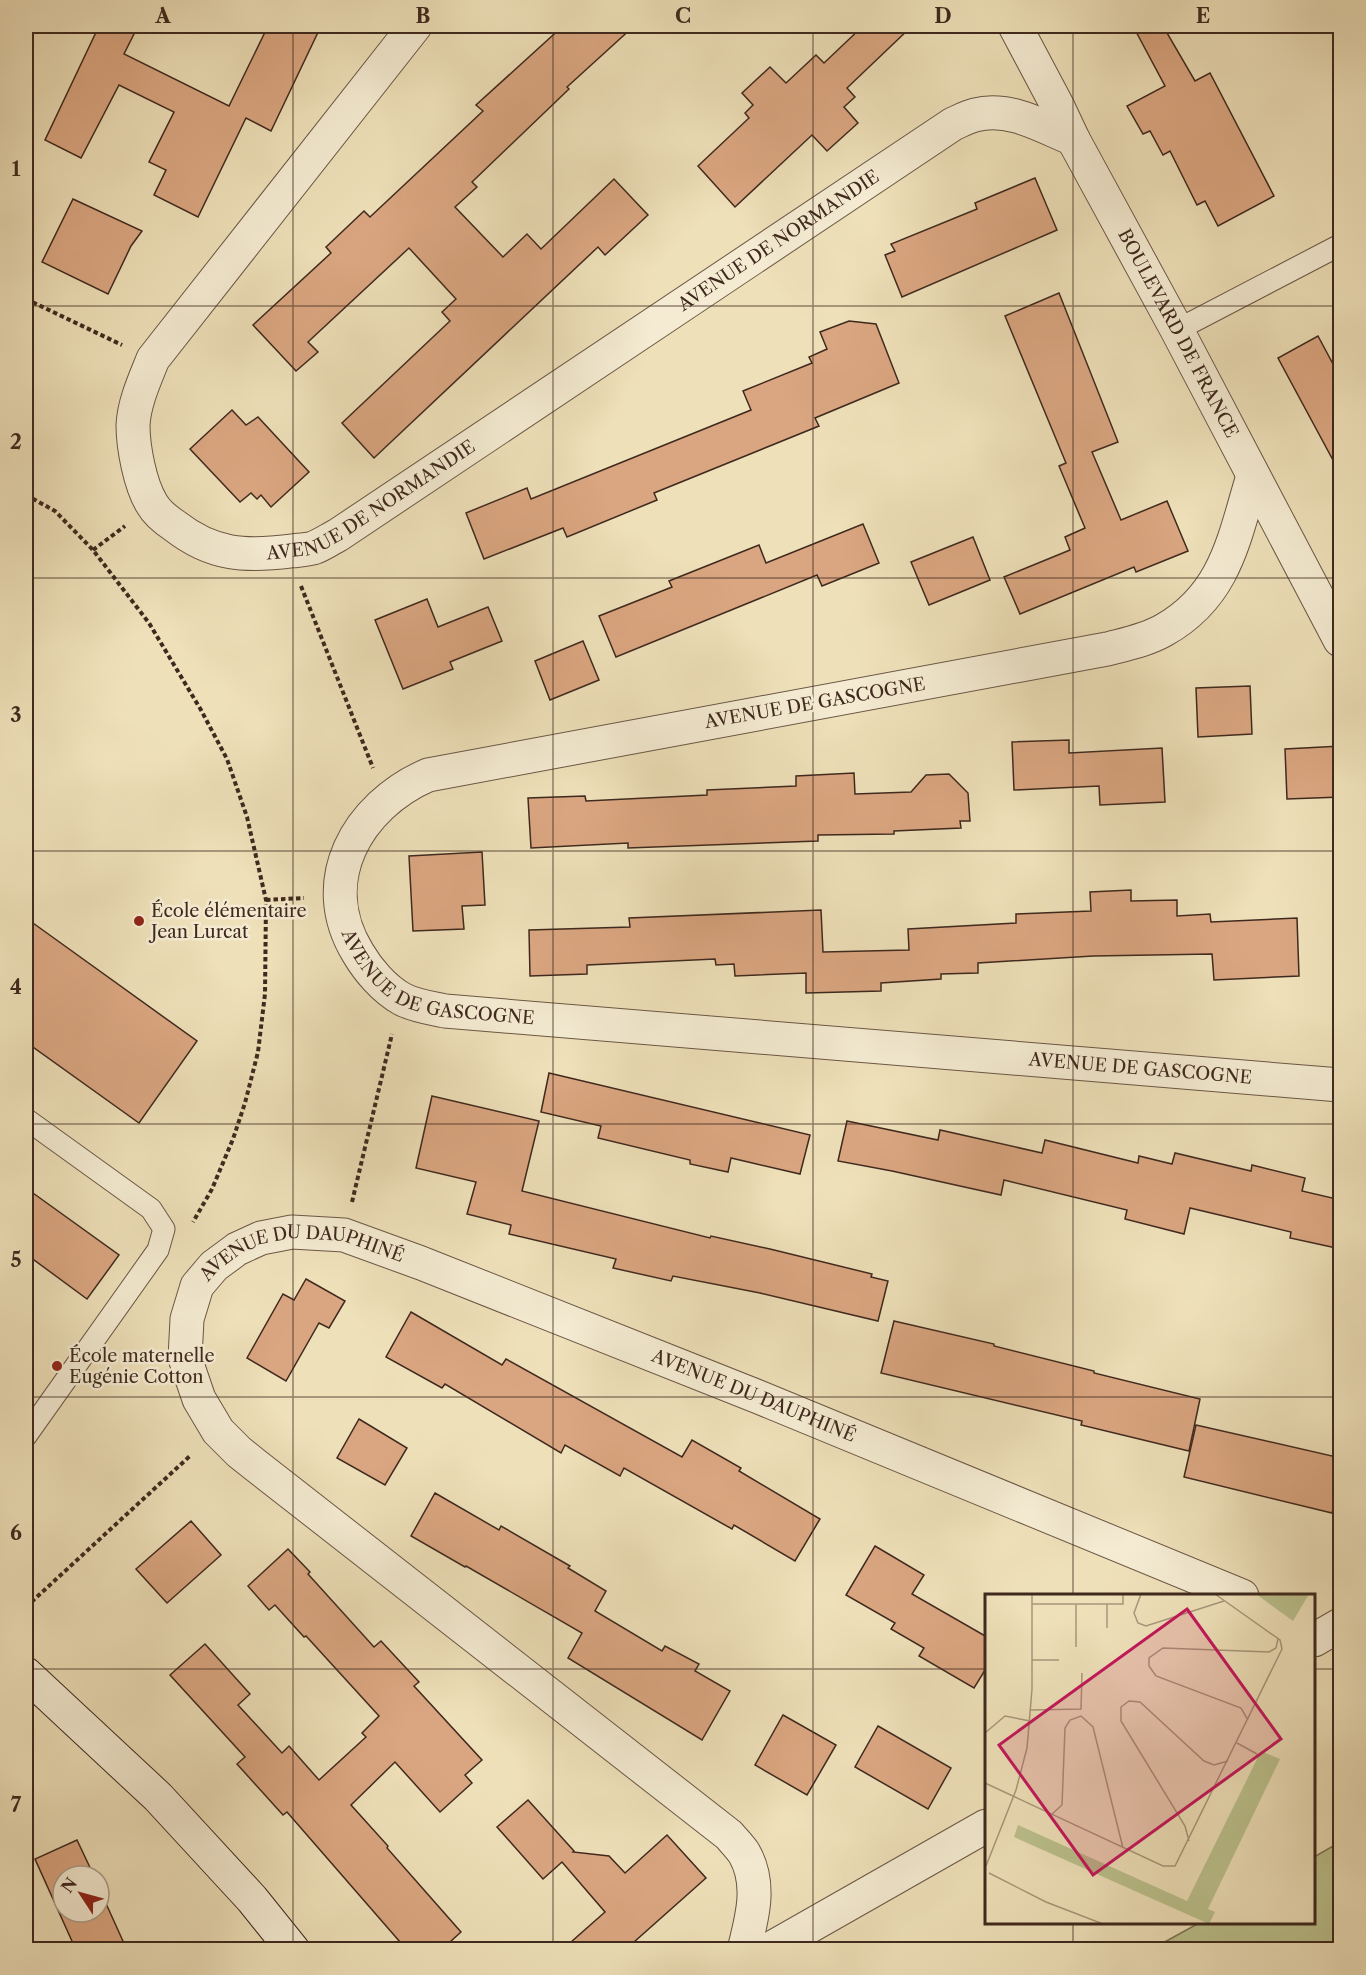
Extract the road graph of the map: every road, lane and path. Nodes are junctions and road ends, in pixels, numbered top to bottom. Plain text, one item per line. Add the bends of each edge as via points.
1 (415, 26) edge
2 (1015, 26) edge
3 (1073, 139) junction
4 (1341, 245) edge
5 (26, 299) edge
6 (1177, 330) junction
7 (153, 359) junction
8 (1253, 476) junction
9 (26, 495) edge
10 (287, 551) junction
11 (1341, 640) edge
12 (386, 801) junction
13 (401, 998) junction
14 (1341, 1085) edge
15 (26, 1119) edge
16 (190, 1227) dead end
17 (344, 1235) junction
18 (218, 1431) junction
19 (26, 1436) edge
20 (1237, 1594) edge
21 (26, 1607) edge
22 (26, 1674) edge
23 (985, 1827) edge
24 (293, 1950) edge
25 (744, 1950) edge
26 (768, 1950) edge

1 - 7 street, AVENUE DE NORMANDIE
2 - 3 street, BOULEVARD DE FRANCE
3 - 6 street, BOULEVARD DE FRANCE
3 - 10 street, AVENUE DE NORMANDIE via 1022,117 997,113 953,123 338,535 313,548
4 - 6 lane
5 - 7 path
6 - 8 street, BOULEVARD DE FRANCE
7 - 10 street, AVENUE DE NORMANDIE via 133,422 134,446 153,506 183,533 206,546 256,555
8 - 11 street, BOULEVARD DE FRANCE
8 - 12 street, AVENUE DE GASCOGNE via 1226,564 1208,594 1178,621 1139,640 1103,650 455,769 408,784
9 - 16 path via 55,511 93,550 149,623 196,701 227,759 247,817 266,900 265,994 258,1052 233,1139 212,1189
10 - 12 path
12 - 13 street, AVENUE DE GASCOGNE via 354,838 346,855 340,896 344,920 365,966
13 - 14 street, AVENUE DE GASCOGNE via 445,1011
13 - 17 path
15 - 19 lane via 151,1209 164,1229 158,1250
17 - 18 street, AVENUE DU DAUPHINÉ via 292,1232 261,1238 214,1266 197,1286 187,1319 185,1358 198,1399
17 - 20 street, AVENUE DU DAUPHINÉ via 761,1398
18 - 21 path
18 - 25 street, AVENUE DU DAUPHINÉ via 238,1452 729,1835 744,1853 752,1875 755,1905
22 - 24 street via 158,1797
23 - 26 street

